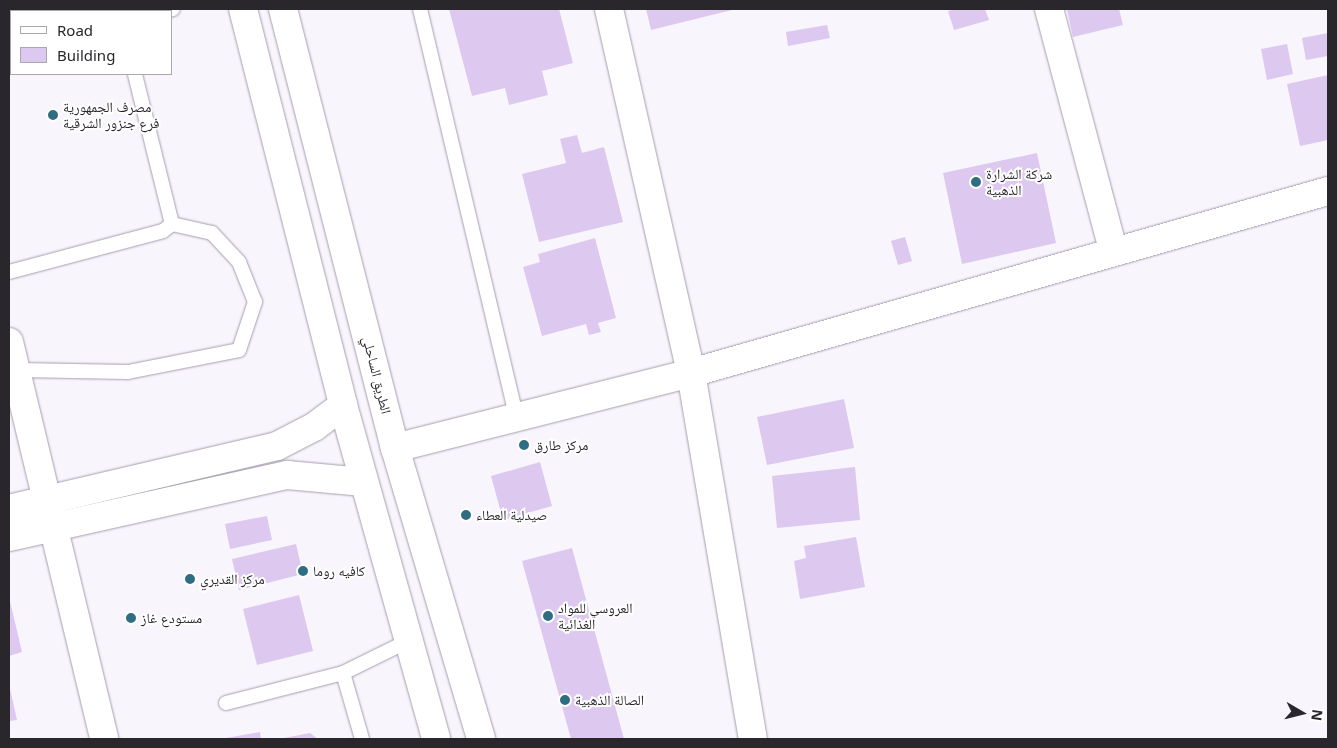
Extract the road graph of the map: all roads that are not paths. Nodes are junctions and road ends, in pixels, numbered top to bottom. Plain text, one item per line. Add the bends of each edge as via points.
1 (243, 9) edge
2 (283, 9) edge
3 (420, 9) edge
4 (609, 9) edge
5 (1049, 9) edge
6 (135, 75) edge
7 (1328, 191) edge
8 (172, 224) junction
9 (1113, 249) junction
10 (9, 272) edge
11 (12, 353) edge
12 (691, 373) junction
13 (343, 406) junction
14 (516, 415) junction
15 (277, 446) junction
16 (395, 448) junction
17 (287, 475) junction
18 (364, 482) junction
19 (48, 501) junction
20 (9, 509) edge
21 (57, 528) junction
22 (9, 537) edge
23 (408, 641) junction
24 (343, 673) junction
25 (226, 703) dead end
26 (104, 739) edge
27 (362, 739) edge
28 (436, 739) edge
29 (481, 739) edge
30 (753, 739) edge

1 - 13 main road
2 - 16 main road, الطريق الساحلي
3 - 14 lane
4 - 12 main road
5 - 9 main road
6 - 8 lane
7 - 9 main road
8 - 10 lane via 163,231
8 - 11 lane via 212,233 239,262 255,302 239,350 128,372
9 - 12 main road
11 - 19 main road
12 - 14 main road
12 - 30 main road
13 - 15 main road via 314,427
13 - 18 main road
14 - 16 main road
15 - 17 main road
15 - 19 main road
16 - 29 main road, الطريق الساحلي
17 - 18 main road
17 - 21 main road
18 - 23 main road
19 - 20 main road
19 - 21 main road
21 - 22 main road
21 - 26 main road
23 - 24 lane
23 - 28 main road
24 - 25 lane
24 - 27 lane

